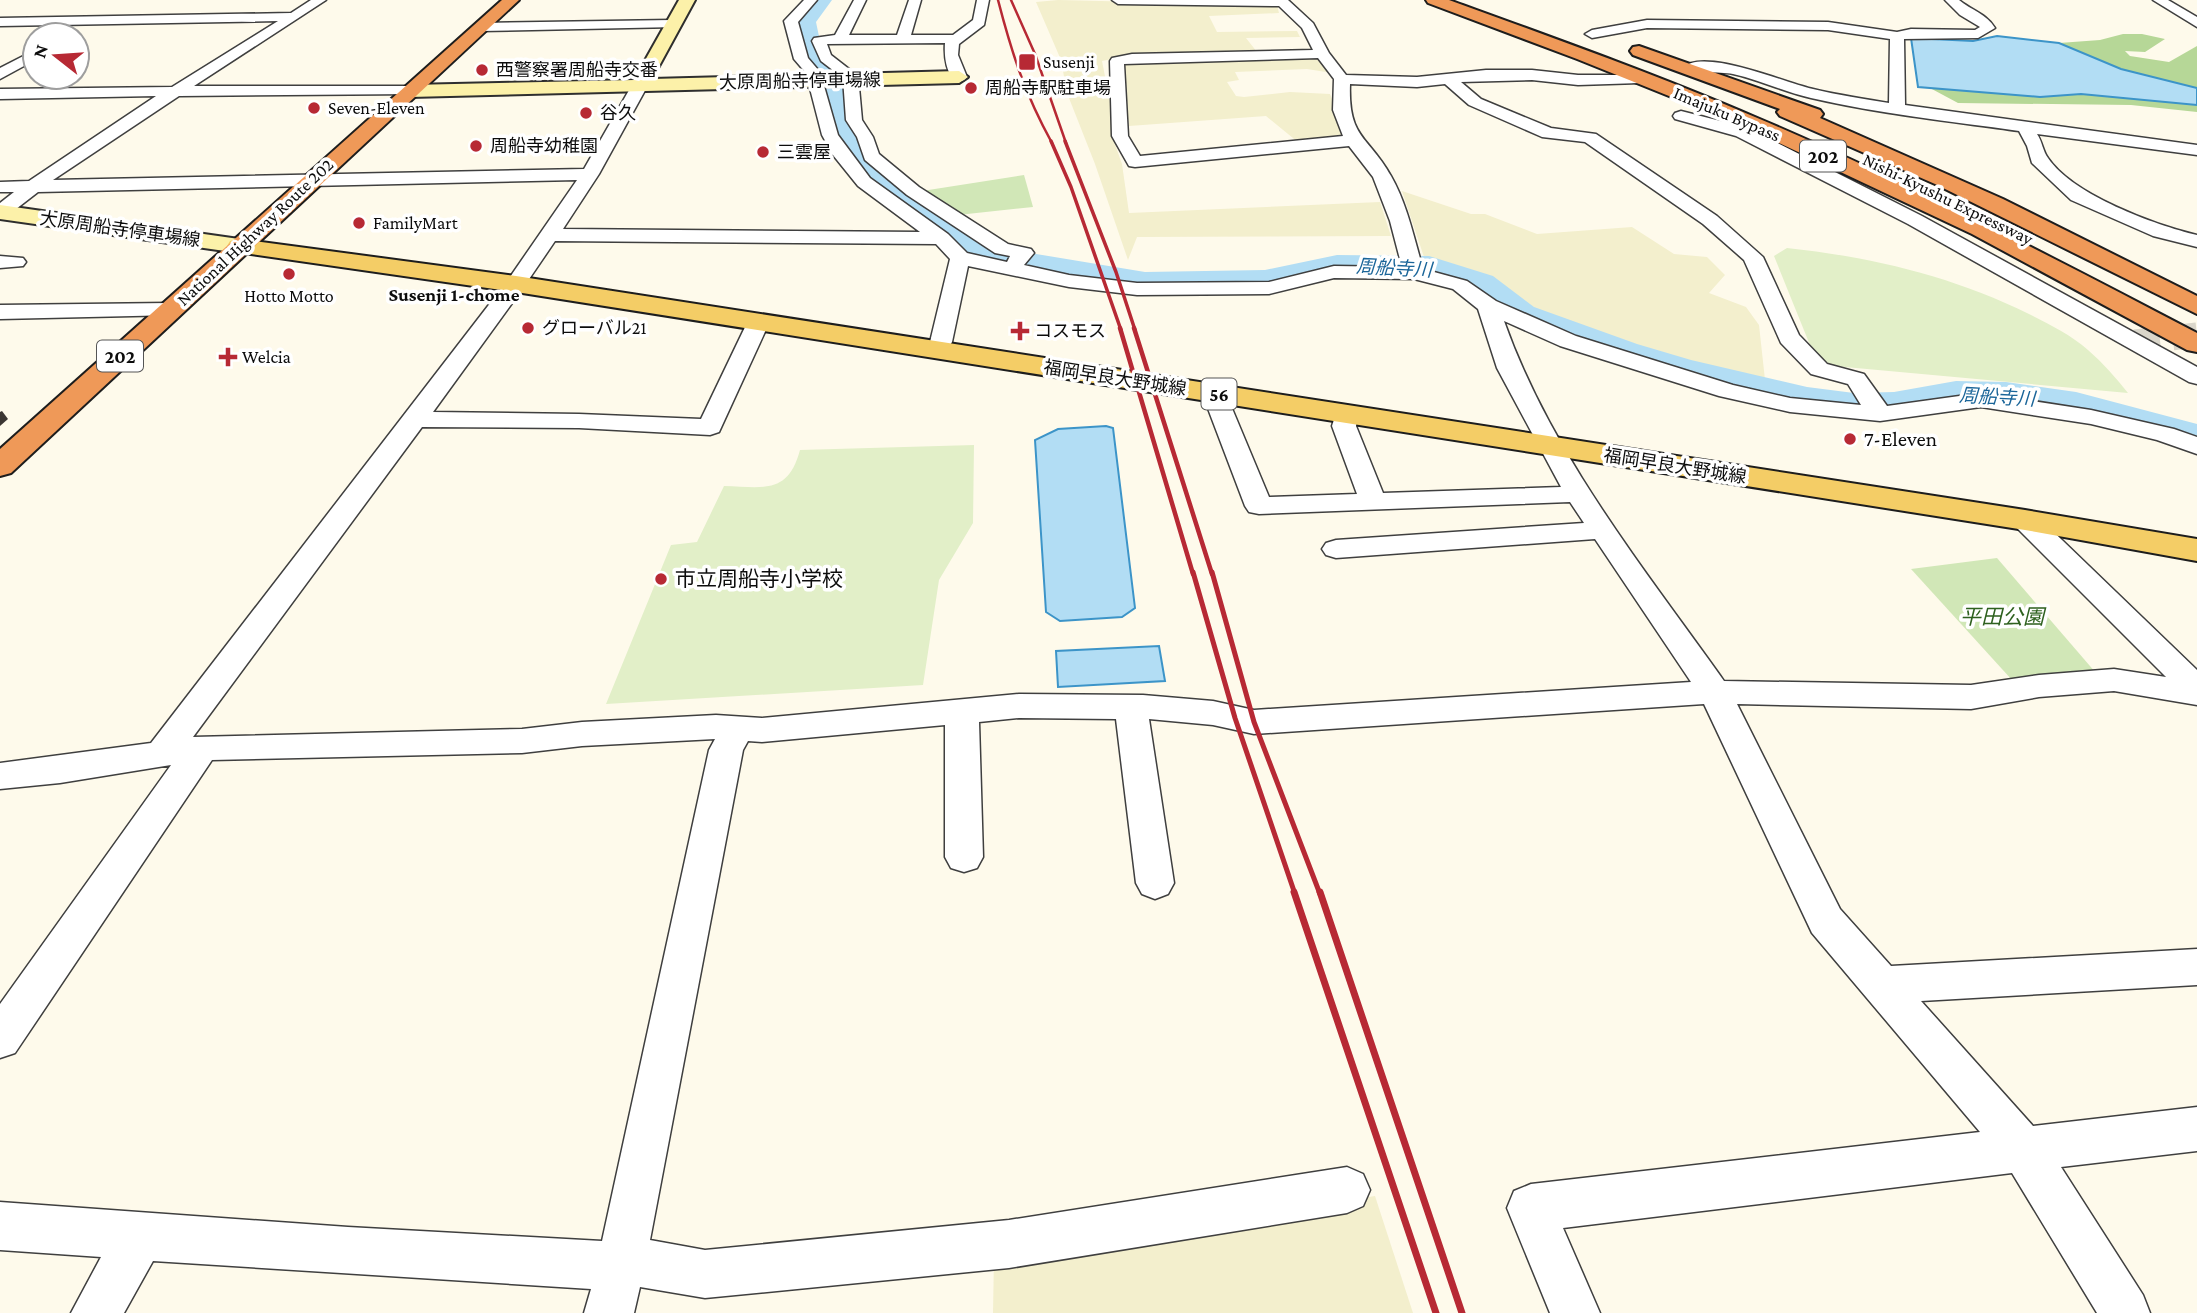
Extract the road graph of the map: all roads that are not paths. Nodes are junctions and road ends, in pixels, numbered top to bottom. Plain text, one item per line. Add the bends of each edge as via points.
1 (320, 0) edge
2 (511, 0) edge
3 (687, 0) edge
4 (811, 0) edge
5 (860, 0) edge
6 (915, 0) edge
7 (983, 0) edge
8 (1118, 0) edge
9 (1434, 0) edge
10 (1457, 0) edge
11 (1483, 0) edge
12 (1951, 0) edge
13 (2159, 0) edge
14 (1281, 1) edge
15 (131, 5) dead end
16 (295, 17) junction
17 (103, 20) junction
18 (0, 22) edge
19 (2197, 23) edge
20 (672, 24) junction
21 (1568, 25) dead end
22 (91, 26) edge
23 (481, 27) junction
24 (0, 33) edge
25 (21, 33) edge
26 (1592, 34) junction
27 (1897, 36) junction
28 (903, 39) junction
29 (957, 39) junction
30 (840, 40) junction
31 (21, 54) edge
32 (1322, 54) junction
33 (0, 55) edge
34 (21, 62) edge
35 (1689, 68) junction
36 (0, 74) edge
37 (959, 77) joint
38 (1640, 78) junction
39 (1342, 79) junction
40 (849, 80) junction
41 (1450, 80) junction
42 (820, 81) junction
43 (640, 85) junction
44 (175, 91) junction
45 (410, 91) junction
46 (0, 94) edge
47 (1897, 108) junction
48 (1681, 116) dead end
49 (2025, 127) junction
50 (1353, 140) junction
51 (2197, 150) edge
52 (590, 174) junction
53 (310, 180) junction
54 (33, 185) junction
55 (0, 187) edge
56 (0, 212) edge
57 (549, 235) junction
58 (941, 238) junction
59 (2197, 241) edge
60 (239, 246) junction
61 (960, 258) junction
62 (1014, 264) junction
63 (1412, 266) junction
64 (516, 284) junction
65 (2197, 300) edge
66 (1488, 306) junction
67 (2197, 306) edge
68 (169, 310) junction
69 (0, 312) edge
70 (758, 323) junction
71 (2197, 326) edge
72 (2197, 344) edge
73 (936, 350) junction
74 (2197, 377) edge
75 (1222, 395) junction
76 (1874, 405) junction
77 (1346, 415) junction
78 (415, 419) junction
79 (2197, 446) edge
80 (1553, 447) junction
81 (0, 466) edge
82 (1578, 494) junction
83 (1373, 501) junction
84 (2025, 520) junction
85 (1603, 530) junction
86 (1336, 549) dead end
87 (2197, 550) edge
88 (1715, 692) junction
89 (2197, 692) edge
90 (1131, 706) junction
91 (962, 712) junction
92 (738, 728) junction
93 (202, 748) junction
94 (163, 752) junction
95 (0, 776) edge
96 (964, 857) dead end
97 (1155, 883) dead end
98 (2197, 967) edge
99 (1881, 985) junction
100 (0, 1039) edge
101 (2197, 1129) edge
102 (2022, 1149) junction
103 (1347, 1190) dead end
104 (0, 1226) edge
105 (141, 1236) junction
106 (622, 1263) junction
107 (96, 1313) edge
108 (609, 1313) edge
109 (1575, 1313) edge
110 (2125, 1313) edge

1 - 16 street
2 - 23 highway, National Highway Route 202 / 202
3 - 20 main road
4 - 42 street via 791,21 801,60
5 - 30 street
6 - 28 street
7 - 29 street via 979,22
8 - 14 street
9 - 38 highway, Imajuku Bypass / 202
10 - 71 highway, Nishi-Kyushu Expressway via 1688,84 1867,158
11 - 67 highway, Nishi-Kyushu Expressway via 1705,80 1890,155
12 - 27 street via 1988,28 1978,34
13 - 19 street
14 - 32 street via 1308,26
15 - 17 street
16 - 17 street
16 - 44 street
17 - 18 street
17 - 22 street
20 - 23 street
20 - 43 main road
21 - 26 highway, Imajuku Bypass / 202
23 - 45 highway, National Highway Route 202 / 202
24 - 25 street
26 - 27 street via 1647,24 1828,26
26 - 35 highway, Imajuku Bypass / 202
27 - 47 street
28 - 29 street
28 - 30 street
29 - 37 street via 952,42 951,55
30 - 40 street via 819,41 819,45
31 - 33 street
32 - 39 street
32 - 50 street via 1117,61 1121,136 1135,162
34 - 36 street
35 - 47 street via 1731,67 1799,91
35 - 65 highway, Imajuku Bypass / 202 via 1808,112 2048,220
37 - 40 main road, 大原周船寺停車場線
38 - 41 street via 1498,75
38 - 72 highway, Imajuku Bypass / 202 via 1748,121 1980,229
39 - 41 street
39 - 50 street via 1341,110
40 - 42 main road, 大原周船寺停車場線
40 - 62 street via 854,120 871,156 913,191 1002,249 1024,253
41 - 76 street via 1475,102 1548,133 1590,138 1710,220 1753,257 1789,338 1819,369 1856,379
42 - 43 main road, 大原周船寺停車場線
42 - 58 street via 830,135 842,155 864,182
43 - 45 main road, 大原周船寺停車場線
43 - 52 street
44 - 45 street
44 - 46 street
44 - 54 street
45 - 53 highway, National Highway Route 202 / 202
47 - 49 street
48 - 74 street via 1742,132 1915,220
49 - 51 street
49 - 59 street via 2038,159 2078,196 2160,232
50 - 63 street via 1382,176
52 - 53 street
52 - 57 street
53 - 54 street
53 - 60 highway, National Highway Route 202 / 202
54 - 55 street
54 - 56 street
56 - 60 main road, 大原周船寺停車場線
57 - 58 street
57 - 64 street
58 - 61 street
60 - 64 main road, 福岡早良大野城線 / 56
60 - 68 highway, National Highway Route 202 / 202
61 - 62 street
61 - 73 street via 942,342
62 - 63 street via 1106,286 1198,290 1269,288 1351,271
63 - 66 street via 1460,285
64 - 70 main road, 福岡早良大野城線 / 56
64 - 78 street
66 - 76 street via 1568,341 1727,391 1790,405
66 - 80 street via 1509,368
68 - 69 street
68 - 81 highway, National Highway Route 202 / 202
70 - 73 main road, 福岡早良大野城線 / 56
70 - 78 street via 710,428
73 - 75 main road, 福岡早良大野城線 / 56
75 - 77 main road, 福岡早良大野城線 / 56
75 - 83 street via 1219,406 1259,506
76 - 79 street via 1981,400 2091,417
77 - 80 main road, 福岡早良大野城線 / 56
77 - 83 street via 1344,426
78 - 94 street
80 - 82 street
80 - 84 main road, 福岡早良大野城線 / 56
82 - 83 street
82 - 85 street
84 - 87 main road, 福岡早良大野城線 / 56
84 - 89 street
85 - 86 street
85 - 88 street
88 - 89 street via 1971,697 2114,680
88 - 90 street via 1254,722 1213,713
88 - 99 street via 1826,921
90 - 91 street via 1019,706
90 - 97 street
91 - 92 street via 762,730
91 - 96 street
92 - 93 street via 522,741
92 - 106 street via 726,750
93 - 94 street
93 - 100 street
94 - 95 street
98 - 99 street
99 - 102 street
101 - 102 street
102 - 109 street via 1531,1208
102 - 110 street
103 - 106 street via 1009,1244 705,1274
104 - 105 street
105 - 106 street
105 - 107 street
106 - 108 street

